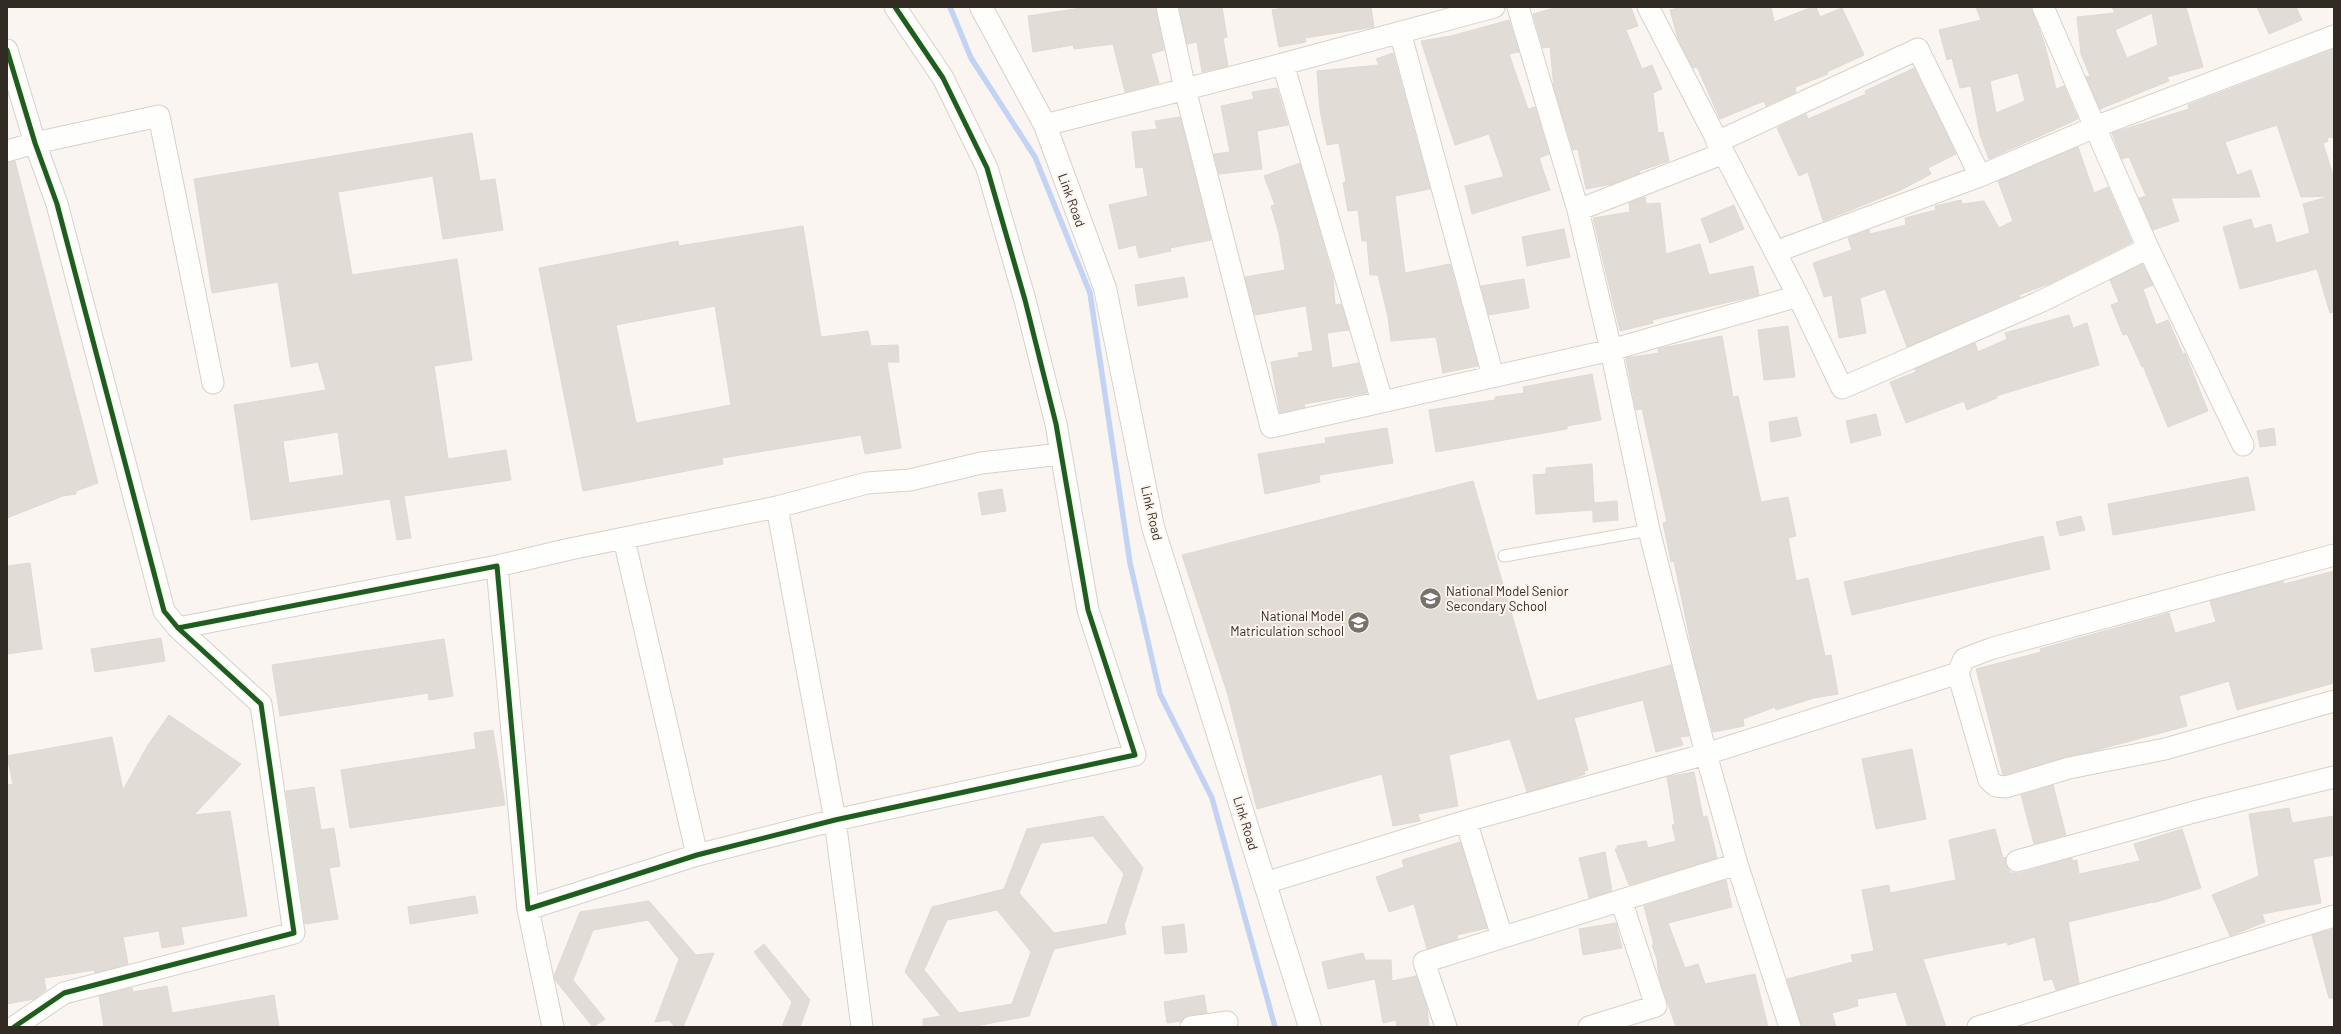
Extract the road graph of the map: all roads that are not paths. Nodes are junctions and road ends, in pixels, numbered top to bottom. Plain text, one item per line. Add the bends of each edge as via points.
1 (895, 7) edge
2 (1167, 7) edge
3 (1494, 7) edge
4 (1518, 7) edge
5 (1648, 7) edge
6 (2043, 7) edge
7 (984, 8) edge
8 (1400, 32) junction
9 (2334, 36) edge
10 (7, 50) edge
11 (1283, 64) junction
12 (1185, 89) junction
13 (1045, 124) junction
14 (2095, 127) junction
15 (35, 143) junction
16 (1720, 148) junction
17 (7, 151) edge
18 (1980, 176) junction
19 (1578, 210) junction
20 (2148, 248) junction
21 (1775, 252) junction
22 (1798, 296) junction
23 (1611, 350) junction
24 (1493, 376) junction
25 (213, 383) dead end
26 (1382, 401) junction
27 (2243, 444) dead end
28 (1061, 454) junction
29 (777, 507) junction
30 (1649, 530) junction
31 (624, 539) junction
32 (2334, 555) edge
33 (1504, 556) dead end
34 (497, 566) junction
35 (178, 628) junction
36 (1958, 673) junction
37 (2334, 702) edge
38 (1706, 754) junction
39 (2334, 776) edge
40 (835, 820) junction
41 (1466, 821) junction
42 (697, 856) junction
43 (2017, 861) dead end
44 (1737, 864) junction
45 (1265, 883) junction
46 (1621, 900) junction
47 (528, 909) junction
48 (2334, 916) edge
49 (1502, 937) junction
50 (1227, 1022) dead end
51 (14, 1027) edge
52 (553, 1027) edge
53 (862, 1027) edge
54 (1191, 1027) edge
55 (1310, 1027) edge
56 (1446, 1027) edge
57 (1589, 1027) edge
58 (1790, 1027) edge
59 (1978, 1027) edge

1 - 28 street via 943,78 987,168 1025,300
2 - 12 street
3 - 8 street
4 - 19 street
5 - 16 street
6 - 14 street
7 - 13 street, Link Road
8 - 11 street
8 - 24 street
9 - 14 street
10 - 15 street
11 - 12 street
11 - 26 street
12 - 13 street
12 - 26 street via 1271,427
13 - 45 street, Link Road via 1104,288 1153,527
14 - 18 street
14 - 20 street
15 - 17 street
15 - 25 street via 159,116
15 - 35 street via 57,204 164,611
16 - 18 street via 1918,49
16 - 19 street
16 - 21 street
18 - 21 street
19 - 23 street
20 - 22 street via 2044,300 1842,388
20 - 27 street
21 - 22 street
22 - 23 street
23 - 24 street
23 - 30 street
24 - 26 street
28 - 29 street via 981,463 910,480 867,483
28 - 40 street via 1088,610 1135,755
29 - 31 street
29 - 40 street
30 - 33 lane
30 - 38 street
31 - 34 street via 570,548
31 - 42 street
32 - 36 street via 1993,648 1964,658
34 - 35 street
34 - 47 street
35 - 51 street via 261,704 294,933 64,992
36 - 37 street via 1990,780 1996,786 2006,787 2069,768 2164,749
36 - 38 street
38 - 41 street
38 - 44 street
39 - 43 street
40 - 42 street
40 - 53 street
41 - 45 street
41 - 49 street
42 - 47 street
44 - 46 street
44 - 58 street
45 - 55 street, Link Road
46 - 49 street
46 - 57 street via 1656,1006
47 - 52 street
48 - 59 street
49 - 56 street via 1424,962
50 - 54 street

